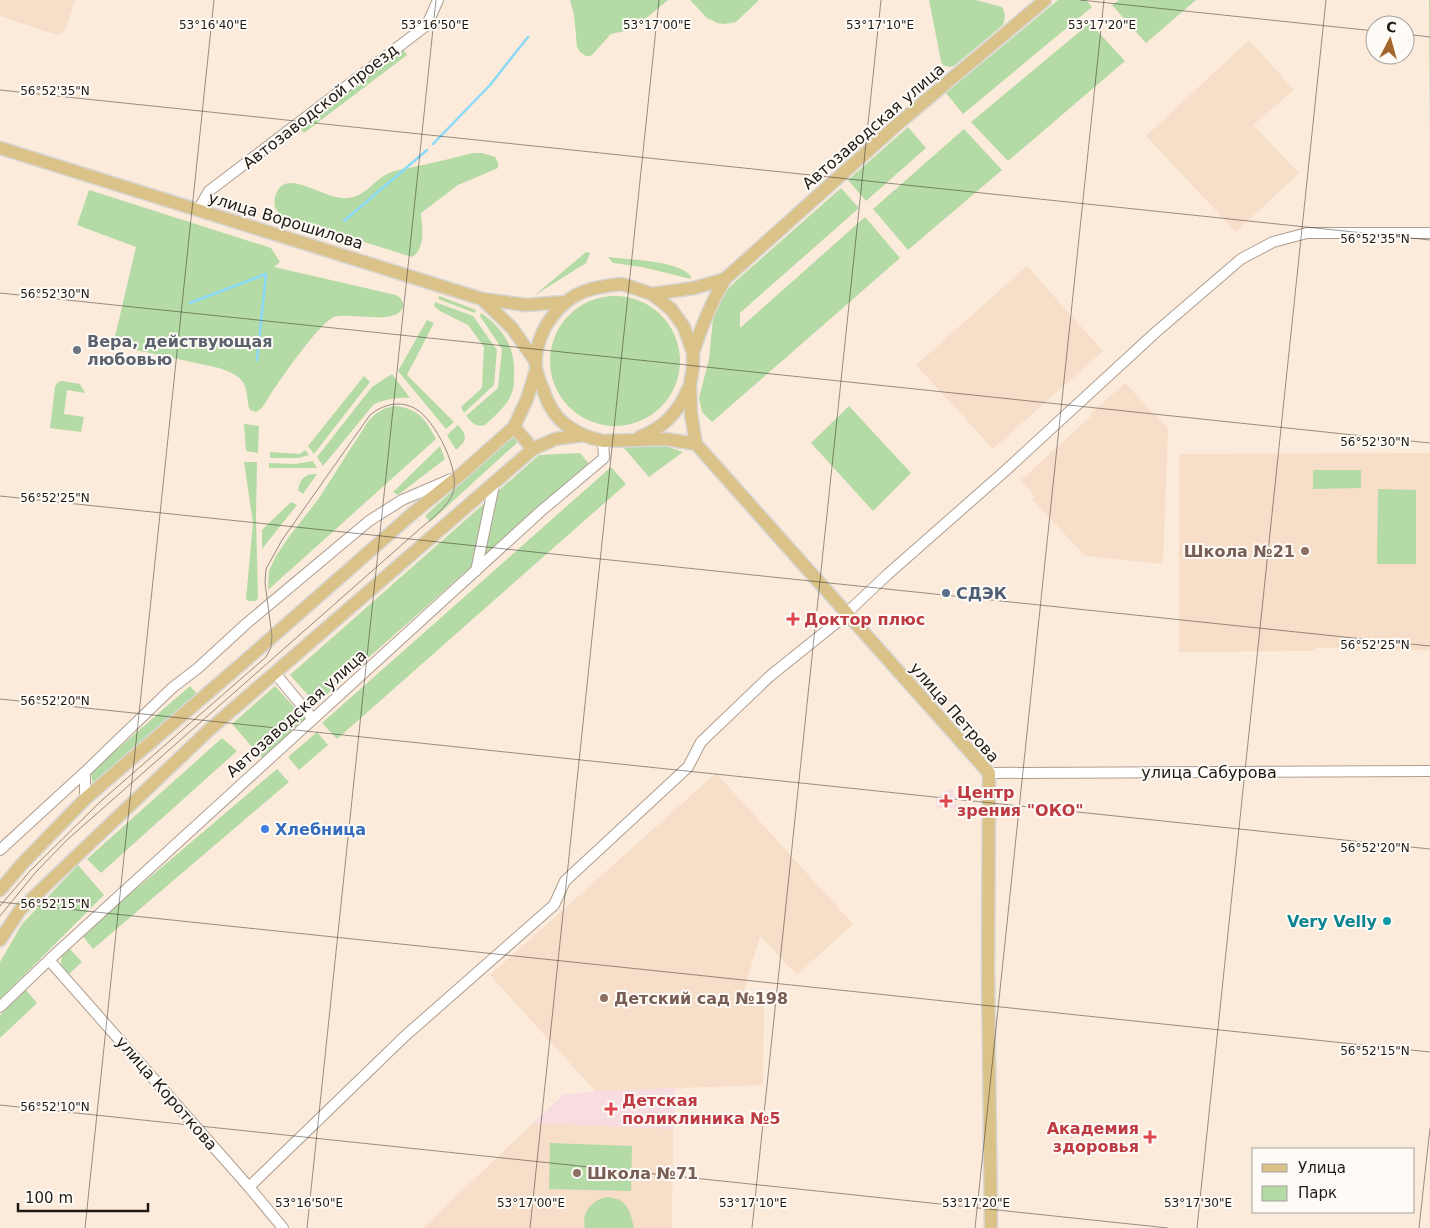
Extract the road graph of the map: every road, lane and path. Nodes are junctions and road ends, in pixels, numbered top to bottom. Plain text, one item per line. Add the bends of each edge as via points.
1 (438, 0) edge
2 (1045, 0) edge
3 (0, 148) edge
4 (198, 210) junction
5 (1430, 232) edge
6 (725, 280) junction
7 (652, 294) junction
8 (482, 299) junction
9 (565, 302) junction
10 (693, 353) junction
11 (536, 366) junction
12 (690, 385) junction
13 (514, 426) junction
14 (584, 435) junction
15 (634, 439) junction
16 (603, 441) junction
17 (696, 444) junction
18 (533, 449) junction
19 (459, 476) junction
20 (494, 485) junction
21 (476, 571) junction
22 (846, 613) junction
23 (274, 672) junction
24 (313, 719) junction
25 (1430, 771) edge
26 (85, 772) junction
27 (989, 773) junction
28 (85, 799) junction
29 (0, 850) edge
30 (0, 890) edge
31 (0, 940) edge
32 (49, 960) junction
33 (0, 1007) edge
34 (249, 1187) junction
35 (283, 1228) edge
36 (991, 1228) edge

1 - 4 street, Автозаводской проезд via 427,25 209,191
2 - 6 main road, Автозаводская улица via 899,123
3 - 4 main road, улица Ворошилова
4 - 8 main road, улица Ворошилова
5 - 22 street via 1307,233 1273,242 1241,259
6 - 7 main road
6 - 10 main road via 703,322
7 - 9 main road via 622,284 608,285 585,290
7 - 10 main road via 671,308 684,327
8 - 9 main road via 526,306
8 - 11 main road, улица Ворошилова via 512,328
9 - 11 main road via 550,319 540,340
10 - 12 main road
11 - 13 main road via 527,399
11 - 14 main road via 549,406 564,423
12 - 15 main road via 682,404 669,420 653,432
12 - 17 main road via 690,414
13 - 18 main road
13 - 19 main road
14 - 16 main road
14 - 18 main road via 555,439
15 - 16 main road
15 - 17 main road via 666,438
16 - 21 street, Автозаводская улица via 604,458
17 - 22 main road, улица Петрова
18 - 20 main road
19 - 26 street via 402,500 369,521 172,688
19 - 28 main road
20 - 21 street
20 - 23 main road
21 - 24 street, Автозаводская улица
22 - 27 main road, улица Петрова
22 - 34 street via 770,676 701,742 688,767 565,881 554,905 405,1036
23 - 24 street
23 - 31 main road via 20,910
24 - 32 street, Автозаводская улица
25 - 27 street, улица Сабурова
26 - 28 street
26 - 29 street
27 - 36 main road, улица Петрова
28 - 30 main road
32 - 33 street, Автозаводская улица
32 - 34 street, улица Короткова
34 - 35 street, улица Короткова

